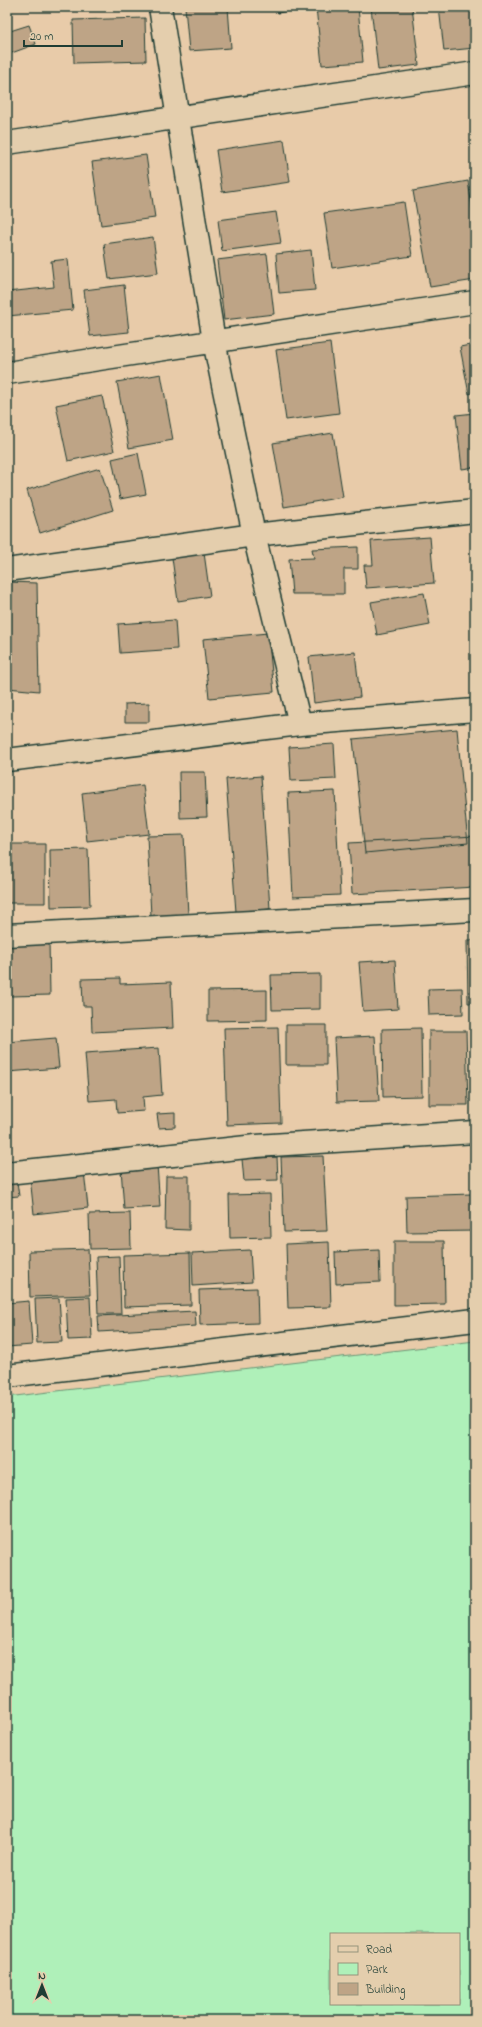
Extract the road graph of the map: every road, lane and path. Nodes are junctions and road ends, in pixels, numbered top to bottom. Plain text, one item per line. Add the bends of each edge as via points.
1 (160, 7) edge
2 (475, 73) edge
3 (179, 117) junction
4 (7, 143) edge
5 (475, 302) edge
6 (214, 341) junction
7 (7, 373) edge
8 (475, 511) edge
9 (254, 535) junction
10 (7, 570) edge
11 (475, 710) edge
12 (300, 724) junction
13 (7, 760) edge
14 (475, 910) edge
15 (7, 936) edge
16 (475, 1132) edge
17 (7, 1173) edge
18 (475, 1320) edge
19 (7, 1376) edge

1 - 3 street
2 - 3 street
3 - 4 street
3 - 6 street
5 - 6 street
6 - 7 street
6 - 9 street
8 - 9 street
9 - 10 street
9 - 12 street
11 - 12 street
12 - 13 street
14 - 15 street
16 - 17 street via 256,1146
18 - 19 street

